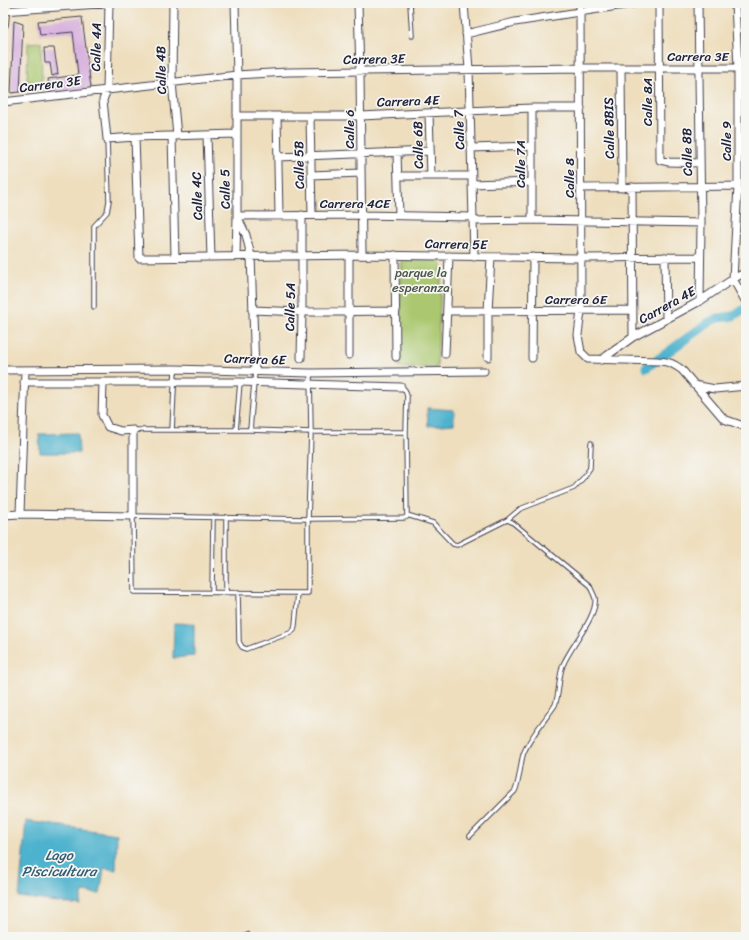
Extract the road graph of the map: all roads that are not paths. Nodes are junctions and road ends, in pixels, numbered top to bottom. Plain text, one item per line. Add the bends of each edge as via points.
1 (110, 3) edge
2 (173, 3) edge
3 (235, 3) edge
4 (358, 3) edge
5 (410, 3) edge
6 (464, 3) edge
7 (580, 3) edge
8 (637, 3) edge
9 (659, 3) edge
10 (698, 3) edge
11 (736, 3) edge
12 (4, 8) edge
13 (580, 12) junction
14 (3, 24) edge
15 (466, 34) junction
16 (412, 36) dead end
17 (581, 68) junction
18 (621, 68) junction
19 (659, 68) junction
20 (698, 68) junction
21 (738, 68) junction
22 (746, 68) edge
23 (469, 69) junction
24 (360, 72) junction
25 (237, 75) junction
26 (172, 82) junction
27 (107, 90) junction
28 (3, 102) edge
29 (532, 108) junction
30 (581, 108) junction
31 (470, 111) junction
32 (429, 113) junction
33 (236, 116) junction
34 (277, 116) junction
35 (310, 116) junction
36 (361, 116) junction
37 (236, 134) junction
38 (207, 135) junction
39 (174, 136) junction
40 (135, 137) junction
41 (107, 139) junction
42 (532, 146) junction
43 (472, 148) junction
44 (430, 151) junction
45 (397, 153) junction
46 (361, 154) junction
47 (278, 156) junction
48 (311, 156) junction
49 (700, 163) junction
50 (361, 173) junction
51 (311, 175) junction
52 (398, 176) junction
53 (431, 176) junction
54 (472, 176) junction
55 (532, 182) junction
56 (472, 184) junction
57 (700, 186) junction
58 (738, 186) junction
59 (632, 187) junction
60 (581, 188) junction
61 (622, 188) junction
62 (279, 215) junction
63 (302, 215) junction
64 (312, 215) junction
65 (361, 215) junction
66 (399, 215) junction
67 (237, 216) junction
68 (473, 219) junction
69 (532, 220) junction
70 (581, 221) junction
71 (632, 222) junction
72 (701, 223) junction
73 (349, 255) junction
74 (362, 255) junction
75 (395, 255) junction
76 (236, 256) junction
77 (251, 256) junction
78 (302, 256) junction
79 (449, 256) junction
80 (175, 257) junction
81 (211, 257) junction
82 (474, 257) junction
83 (491, 257) junction
84 (533, 257) junction
85 (632, 257) junction
86 (665, 257) junction
87 (700, 257) junction
88 (580, 258) junction
89 (746, 272) edge
90 (733, 279) junction
91 (700, 301) junction
92 (746, 302) edge
93 (94, 307) dead end
94 (252, 310) junction
95 (350, 310) junction
96 (396, 310) junction
97 (633, 310) junction
98 (447, 311) junction
99 (488, 311) junction
100 (532, 311) junction
101 (581, 311) junction
102 (302, 312) junction
103 (666, 319) junction
104 (633, 338) junction
105 (444, 354) dead end
106 (349, 355) dead end
107 (396, 357) dead end
108 (488, 357) dead end
109 (301, 358) dead end
110 (532, 358) dead end
111 (601, 360) junction
112 (70, 369) junction
113 (115, 369) junction
114 (175, 369) junction
115 (3, 370) edge
116 (25, 370) junction
117 (239, 370) junction
118 (255, 371) junction
119 (484, 371) dead end
120 (310, 373) junction
121 (338, 373) junction
122 (366, 373) junction
123 (24, 382) junction
124 (69, 382) junction
125 (114, 382) junction
126 (175, 382) junction
127 (240, 382) junction
128 (103, 383) junction
129 (254, 383) junction
130 (310, 384) junction
131 (338, 384) junction
132 (366, 385) junction
133 (694, 385) junction
134 (746, 386) edge
135 (400, 387) joint
136 (746, 427) edge
137 (133, 430) junction
138 (172, 430) junction
139 (236, 430) junction
140 (250, 430) junction
141 (310, 432) junction
142 (406, 432) junction
143 (591, 443) dead end
144 (20, 514) junction
145 (3, 515) edge
146 (407, 515) junction
147 (133, 516) junction
148 (212, 517) junction
149 (226, 518) junction
150 (308, 519) junction
151 (507, 520) junction
152 (212, 592) junction
153 (226, 592) junction
154 (238, 592) junction
155 (298, 593) junction
156 (470, 836) dead end

1 - 12 street
1 - 27 street, Calle 4A
2 - 26 street, Calle 4B
3 - 25 street, Calle 5
4 - 24 street, Calle 6
5 - 16 lane
6 - 15 street, Calle 7
7 - 13 street, Calle 8
8 - 13 street
9 - 19 street, Calle 8A
10 - 20 street, Calle 8B
11 - 21 street, Calle 9
12 - 14 street
13 - 15 street via 515,22
13 - 17 street, Calle 8
15 - 23 street, Calle 7
17 - 18 street, Carrera 3E
17 - 23 street, Carrera 3E
17 - 30 street, Calle 8
18 - 19 street, Carrera 3E
18 - 61 street, Calle 8BIS
19 - 20 street, Carrera 3E
19 - 49 street, Calle 8A via 660,160
20 - 21 street, Carrera 3E
20 - 49 street, Calle 8B
21 - 22 street, Carrera 3E
21 - 58 street, Calle 9
23 - 24 street, Carrera 3E
23 - 31 street, Calle 7
24 - 25 street, Carrera 3E
24 - 36 street, Calle 6
25 - 26 street, Carrera 3E
25 - 33 street, Calle 5
26 - 27 street, Carrera 3E
26 - 39 street, Calle 4B
27 - 28 street, Carrera 3E
27 - 41 street, Calle 4A via 103,100
29 - 30 street, Carrera 4E
29 - 31 street, Carrera 4E
29 - 42 street, Calle 7A
30 - 60 street, Calle 8
31 - 32 street, Carrera 4E
31 - 43 street, Calle 7
32 - 36 street, Carrera 4E
32 - 44 street, Calle 6B
33 - 34 street, Carrera 4E
33 - 37 street, Calle 5
34 - 35 street, Carrera 4E
34 - 47 street
35 - 36 street, Carrera 4E
35 - 48 street, Calle 5B
36 - 46 street, Calle 6
37 - 38 street
37 - 67 street, Calle 5
38 - 39 street
38 - 81 street, Calle 4C
39 - 40 street
39 - 80 street, Calle 4B
40 - 41 street
40 - 80 street, Carrera 5E via 139,258
41 - 93 lane via 109,202 108,212 94,226
42 - 43 street
42 - 55 street, Calle 7A
43 - 54 street, Calle 7
44 - 45 street
44 - 53 street, Calle 6B
45 - 46 street
45 - 52 street
46 - 48 street
46 - 50 street, Calle 6
47 - 48 street
47 - 62 street
48 - 51 street, Calle 5B
49 - 57 street, Calle 8B
50 - 51 street
50 - 65 street, Calle 6
51 - 64 street, Calle 5B
52 - 53 street
52 - 66 street
53 - 54 street
54 - 56 street, Calle 7
55 - 56 street
55 - 69 street, Calle 7A
56 - 68 street, Calle 7
57 - 58 street
57 - 59 street
57 - 72 street, Calle 8B
58 - 90 street, Calle 9
59 - 61 street
59 - 71 street
60 - 61 street
60 - 70 street, Calle 8
62 - 63 street, Carrera 4CE
62 - 67 street, Carrera 4CE
63 - 64 street, Carrera 4CE
63 - 78 street, Calle 5A
64 - 65 street, Carrera 4CE
65 - 66 street, Carrera 4CE
65 - 74 street, Calle 6
66 - 68 street, Carrera 4CE
67 - 76 street
67 - 77 street, Calle 5 via 246,235
68 - 69 street, Carrera 4CE
68 - 82 street, Calle 7
69 - 70 street, Carrera 4CE
70 - 71 street, Carrera 4CE
70 - 88 street, Calle 8
71 - 72 street, Carrera 4CE
71 - 85 street
72 - 87 street, Calle 8B
73 - 74 street, Carrera 5E
73 - 78 street, Carrera 5E
73 - 95 street
74 - 75 street, Carrera 5E
75 - 79 street, Carrera 5E
75 - 96 street
76 - 77 street, Carrera 5E
76 - 81 street, Carrera 5E
77 - 78 street, Carrera 5E
77 - 94 street, Calle 5
78 - 102 street, Calle 5A
79 - 82 street, Carrera 5E
79 - 98 street
80 - 81 street, Carrera 5E
82 - 83 street, Carrera 5E
83 - 84 street, Carrera 5E
83 - 99 street
84 - 88 street, Carrera 5E
84 - 100 street
85 - 86 street, Carrera 5E
85 - 88 street, Carrera 5E
85 - 97 street
86 - 87 street, Carrera 5E
86 - 103 street
87 - 91 street, Calle 8B
88 - 101 street, Calle 8
89 - 90 street, Carrera 4E
90 - 91 street, Carrera 4E
90 - 92 street
91 - 103 street, Carrera 4E
94 - 102 street
94 - 118 street, Calle 5
95 - 96 street
95 - 102 street
95 - 106 street
96 - 107 street
97 - 101 street, Carrera 6E
97 - 104 street
98 - 99 street, Carrera 6E
98 - 105 street
99 - 100 street, Carrera 6E
99 - 108 street
100 - 101 street, Carrera 6E
100 - 110 street
101 - 111 street, Calle 8 via 578,335 581,352 588,359
102 - 109 street, Calle 5A
103 - 104 street, Carrera 4E
104 - 111 street, Carrera 4E
111 - 133 street via 666,361 682,370
112 - 113 street, Carrera 6E
112 - 116 street, Carrera 6E
112 - 124 street
113 - 114 street, Carrera 6E
113 - 125 street
114 - 117 street, Carrera 6E
114 - 126 lane
115 - 116 street, Carrera 6E
116 - 123 street
117 - 118 street, Carrera 6E
117 - 127 street
118 - 120 street, Carrera 6E
118 - 129 lane
119 - 122 street, Carrera 6E
120 - 121 street, Carrera 6E
120 - 130 lane
121 - 122 street, Carrera 6E
121 - 131 street
122 - 132 street
123 - 124 street, Carrera 6E
123 - 144 street
124 - 128 street, Carrera 6E
125 - 126 street, Carrera 6E
125 - 128 street, Carrera 6E
126 - 127 street, Carrera 6E
126 - 138 lane
127 - 129 street, Carrera 6E
127 - 139 lane
128 - 137 street via 102,414 108,427 121,432
129 - 130 street, Carrera 6E
129 - 140 lane
130 - 131 street, Carrera 6E
130 - 141 lane
131 - 132 street, Carrera 6E
132 - 135 street, Carrera 6E
133 - 134 street via 715,388
133 - 136 street via 724,419
135 - 142 lane via 405,390 407,396
137 - 138 lane
137 - 147 street
138 - 139 lane
139 - 140 lane
140 - 141 lane
141 - 142 lane
141 - 150 lane
142 - 146 lane
143 - 151 lane via 590,468 574,488 520,509
144 - 145 street
144 - 147 street
146 - 150 lane via 404,518
146 - 151 lane via 433,522 453,544 457,545
147 - 148 lane
147 - 152 lane via 134,592
148 - 149 lane
148 - 152 lane
149 - 150 lane
149 - 153 lane
150 - 155 lane via 308,593
151 - 156 lane via 590,586 595,598 594,611 563,664 555,705 523,755 515,791
152 - 153 lane
153 - 154 lane
154 - 155 lane
154 - 155 lane via 239,642 246,648 294,630

